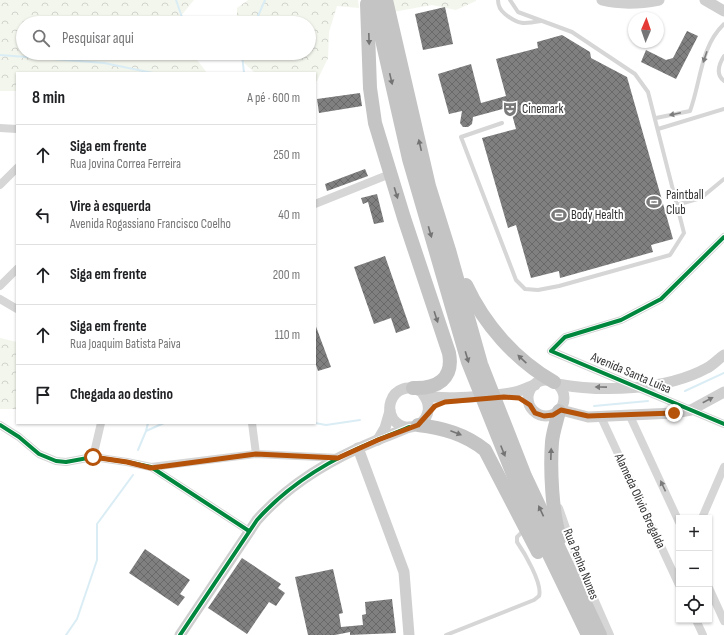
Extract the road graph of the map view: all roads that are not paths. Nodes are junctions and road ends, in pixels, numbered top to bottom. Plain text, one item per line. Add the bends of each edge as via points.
1 (366, 0) edge
2 (373, 0) edge
3 (386, 0) edge
4 (498, 0) edge
5 (510, 0) edge
6 (602, 0) edge
7 (659, 0) edge
8 (705, 0) edge
9 (516, 11) junction
10 (724, 11) edge
11 (511, 19) junction
12 (542, 21) junction
13 (724, 24) edge
14 (724, 56) edge
15 (724, 81) edge
16 (724, 109) edge
17 (656, 118) junction
18 (502, 123) dead end
19 (0, 128) edge
20 (16, 129) edge
21 (658, 129) junction
22 (16, 169) edge
23 (390, 174) junction
24 (724, 179) edge
25 (0, 184) edge
26 (316, 204) edge
27 (676, 205) junction
28 (724, 237) edge
29 (450, 250) junction
30 (16, 270) edge
31 (0, 286) edge
32 (0, 299) edge
33 (16, 308) edge
34 (724, 355) edge
35 (555, 383) junction
36 (535, 385) junction
37 (640, 388) junction
38 (418, 391) junction
39 (724, 392) edge
40 (487, 396) junction
41 (530, 405) junction
42 (560, 410) junction
43 (691, 410) junction
44 (390, 411) junction
45 (428, 414) junction
46 (629, 414) junction
47 (600, 417) junction
48 (101, 424) edge
49 (252, 424) edge
50 (724, 424) edge
51 (0, 425) edge
52 (414, 426) junction
53 (378, 440) junction
54 (358, 448) junction
55 (256, 454) junction
56 (93, 457) junction
57 (338, 458) junction
58 (724, 467) edge
59 (151, 468) junction
60 (554, 492) junction
61 (703, 515) edge
62 (676, 516) edge
63 (525, 530) junction
64 (249, 531) junction
65 (676, 579) edge
66 (578, 587) junction
67 (712, 595) edge
68 (581, 617) junction
69 (724, 621) edge
70 (697, 623) edge
71 (180, 635) edge
72 (410, 635) edge
73 (446, 635) edge
74 (588, 635) edge
75 (600, 635) edge
76 (610, 635) edge
77 (703, 635) edge

1 -> 23 highway via 370,88 375,123
2 -> 40 highway via 409,159 468,362
29 -> 3 highway via 429,186
4 - 11 lane via 501,10
5 - 9 lane
6 - 7 main road via 619,4 641,4
8 - 10 main road
9 - 11 lane
9 - 12 lane
11 - 12 lane via 523,24
12 - 17 lane via 572,32 634,74 648,92
13 -> 17 lane via 715,32 705,56 690,111
14 - 15 lane via 718,71
16 - 21 lane
17 - 21 lane
18 - 27 lane via 461,137 516,280 525,289 538,290 559,286 670,255 684,233
19 - 20 street
21 - 27 lane
22 - 25 street
23 - 26 street
23 -> 38 highway via 451,363 444,379 438,384
24 - 27 lane via 701,198
28 - 37 street, Avenida Santa Luisa via 661,300 621,320 565,337 551,351
35 -> 29 highway via 538,373 493,331 470,294
29 - 40 highway via 481,364
30 - 31 street
32 - 33 street
34 - 37 main road via 707,368 681,378
35 - 36 main road via 540,381
37 -> 35 main road via 576,387
35 - 42 main road via 563,395
36 - 38 main road via 515,392 458,397 436,397
36 - 41 main road via 528,398
37 - 43 street, Avenida Santa Luisa
38 - 44 main road via 404,389 395,394 390,402
38 - 45 main road via 428,403
43 -> 39 main road
66 -> 40 highway
40 -> 68 highway via 527,509
41 - 42 main road via 535,413 544,416 553,415
41 - 45 main road via 519,398 497,397 445,402 435,406
42 - 47 main road
60 -> 42 highway via 552,439
43 - 46 main road
43 - 50 street, Avenida Santa Luisa
44 - 52 main road via 397,422
44 - 53 main road
45 - 52 main road
46 - 47 main road
62 -> 46 street, Alameda Olivio Bregalda
47 - 65 street, Alameda Olivio Bregalda
48 - 56 street
49 - 55 street
51 - 56 street via 39,454 56,461 66,462
52 - 53 main road
52 -> 63 highway via 446,429 460,434 485,450
53 - 54 main road
54 - 57 main road
54 - 72 main road via 404,572
55 - 57 street
55 - 59 street
56 - 59 street
57 - 64 main road via 294,484 272,503
58 - 61 street
59 - 64 street
60 - 66 highway via 556,527
60 - 76 street, Rua Penha Nunes via 578,562
63 - 68 highway via 563,595
63 - 73 lane via 517,537 516,542 533,572 539,596
64 - 71 main road
66 - 75 highway
67 - 69 street
68 - 74 highway
70 - 77 street

